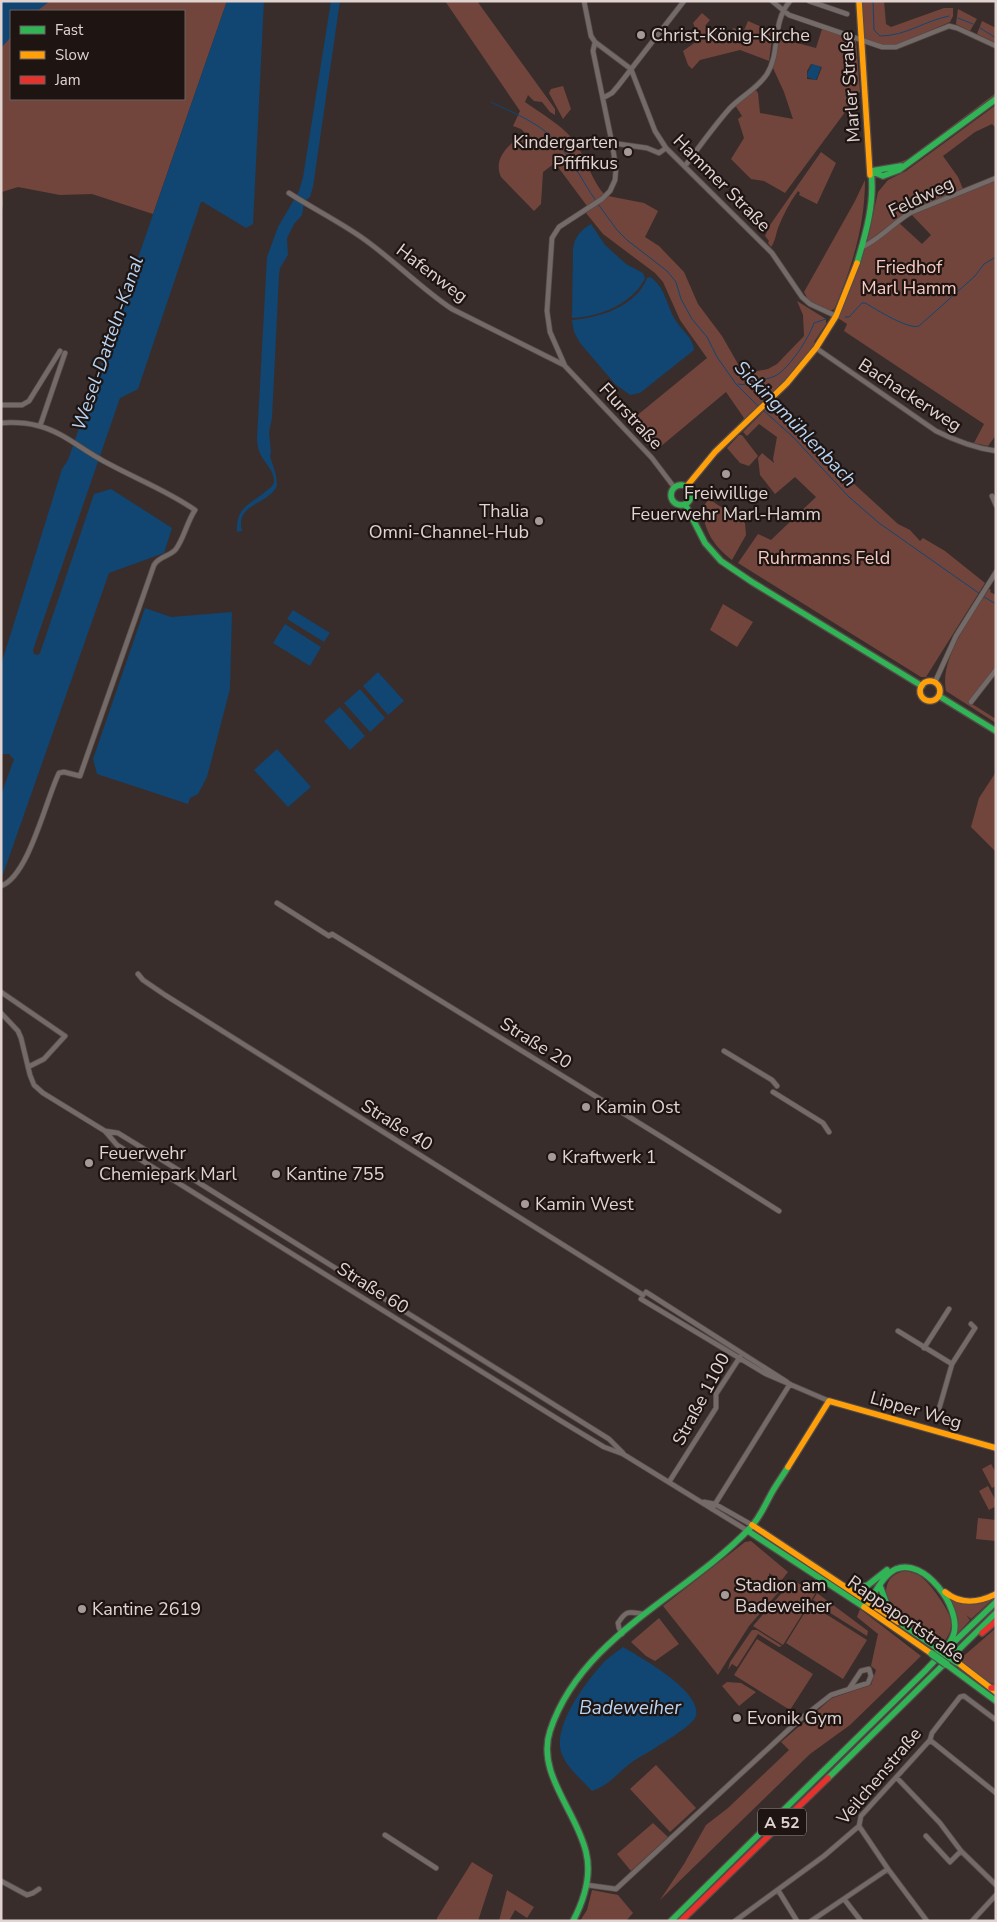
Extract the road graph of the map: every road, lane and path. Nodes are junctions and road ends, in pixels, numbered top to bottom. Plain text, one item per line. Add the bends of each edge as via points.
1 (584, 1) edge
2 (684, 1) edge
3 (772, 1) edge
4 (790, 1) edge
5 (810, 1) edge
6 (859, 1) edge
7 (824, 4) edge
8 (784, 9) junction
9 (847, 14) dead end
10 (861, 40) junction
11 (595, 42) junction
12 (996, 46) edge
13 (631, 69) junction
14 (603, 98) junction
15 (996, 99) edge
16 (612, 143) junction
17 (666, 148) junction
18 (916, 158) junction
19 (684, 166) junction
20 (871, 171) junction
21 (886, 176) junction
22 (996, 178) edge
23 (289, 193) dead end
24 (872, 197) junction
25 (862, 246) junction
26 (836, 316) junction
27 (816, 348) junction
28 (565, 366) junction
29 (1, 405) edge
30 (1, 423) edge
31 (40, 426) junction
32 (996, 451) edge
33 (687, 486) junction
34 (674, 487) junction
35 (992, 496) dead end
36 (685, 504) junction
37 (996, 505) edge
38 (996, 572) edge
39 (996, 670) edge
40 (935, 682) junction
41 (922, 686) junction
42 (939, 696) junction
43 (971, 702) dead end
44 (996, 731) edge
45 (1, 886) edge
46 (276, 903) dead end
47 (138, 974) dead end
48 (1, 992) edge
49 (1, 1013) edge
50 (724, 1050) dead end
51 (28, 1067) junction
52 (777, 1086) dead end
53 (773, 1092) dead end
54 (106, 1131) junction
55 (829, 1132) dead end
56 (779, 1211) dead end
57 (643, 1296) junction
58 (949, 1309) dead end
59 (971, 1324) dead end
60 (898, 1331) dead end
61 (924, 1348) junction
62 (742, 1353) junction
63 (739, 1358) junction
64 (952, 1364) junction
65 (768, 1372) junction
66 (790, 1384) junction
67 (829, 1401) junction
68 (940, 1409) dead end
69 (996, 1448) edge
70 (623, 1454) junction
71 (669, 1482) junction
72 (713, 1507) junction
73 (750, 1528) junction
74 (885, 1572) junction
75 (880, 1586) junction
76 (851, 1590) junction
77 (996, 1594) edge
78 (996, 1602) edge
79 (866, 1603) junction
80 (996, 1613) edge
81 (643, 1614) junction
82 (996, 1621) edge
83 (903, 1625) junction
84 (622, 1634) junction
85 (935, 1651) junction
86 (954, 1654) junction
87 (926, 1668) junction
88 (849, 1689) junction
89 (994, 1689) edge
90 (996, 1701) edge
91 (996, 1720) edge
92 (930, 1740) junction
93 (897, 1778) junction
94 (996, 1793) edge
95 (859, 1826) junction
96 (385, 1835) dead end
97 (926, 1836) dead end
98 (961, 1851) junction
99 (436, 1868) dead end
100 (888, 1869) junction
101 (1, 1881) edge
102 (587, 1885) junction
103 (996, 1886) edge
104 (38, 1889) dead end
105 (778, 1890) junction
106 (996, 1894) edge
107 (844, 1899) junction
108 (573, 1921) edge
109 (671, 1921) edge
110 (681, 1921) edge
111 (736, 1921) edge
112 (797, 1921) edge
113 (811, 1921) edge
114 (861, 1921) edge
115 (927, 1921) edge
116 (972, 1921) edge

1 - 11 street
2 - 13 street
3 - 8 street
4 - 8 street
5 - 7 street
6 - 10 main road, Marler Straße
7 - 9 street
8 - 10 street via 788,15
8 - 19 street via 767,74 730,108
10 - 12 street via 893,48 952,26
10 - 20 main road, Marler Straße
11 - 13 street
11 - 14 street
13 - 14 street via 612,93
13 - 17 street, Hammer Straße via 655,131
14 - 16 street
15 - 18 main road
16 - 17 street via 659,153
16 - 28 street via 616,175 610,191 559,227 552,238 548,320
17 - 19 street, Hammer Straße
18 - 20 main road via 896,168
18 - 21 main road
19 - 26 street, Hammer Straße via 772,254 802,297
20 - 21 main road via 876,176
20 - 24 main road, Marler Straße
20 - 25 main road, Marler Straße
21 - 24 main road
22 - 25 street, Feldweg via 910,213
23 - 28 street, Hafenweg via 361,237 452,309
24 - 25 main road, Marler Straße
25 - 26 main road
26 - 27 main road
27 - 32 street, Bachackerweg via 936,431 973,448
27 - 33 main road via 754,416 715,452
28 - 34 street, Flurstraße via 652,458
29 - 31 street via 22,405 29,401 62,352
30 - 31 street
31 - 45 street via 195,510 175,551 154,565 80,776 59,773 28,853 17,872
33 - 34 main road via 680,484
33 - 36 main road via 691,496
34 - 36 main road via 672,501 678,505
35 - 37 street
36 - 41 main road via 705,542 721,561
38 - 40 street via 956,636
39 - 43 street
40 - 41 main road via 929,681
40 - 42 main road via 940,689
41 - 42 main road via 921,694 925,700
42 - 44 main road
46 - 56 street, Straße 20 via 329,936 332,934
47 - 57 street, Straße 40 via 165,995
48 - 51 street via 65,1036 44,1059
49 - 51 street via 18,1031
50 - 52 street
51 - 54 street, Straße 60 via 34,1085
53 - 55 street via 823,1123
54 - 70 street, Straße 60 via 120,1147 604,1447
54 - 70 street via 118,1133 169,1164 609,1439
57 - 62 street
57 - 63 street, Straße 40
58 - 61 street
59 - 64 street via 975,1328
60 - 61 street
61 - 64 street
62 - 63 street, Straße 1100
62 - 65 street
63 - 65 street, Straße 40
63 - 71 street, Straße 1100 via 716,1394 716,1408
64 - 68 street
65 - 66 street
66 - 67 street
66 - 72 street
67 - 69 main road, Lipper Weg
67 - 73 main road
70 - 71 street, Straße 60
71 - 72 street, Straße 60
72 - 73 street
73 - 76 main road, Rappaportstraße
73 - 79 main road, Rappaportstraße
73 - 81 main road
74 - 76 main road via 868,1585
74 - 77 main road via 896,1564 909,1563 923,1568 943,1591 964,1602 980,1602
74 - 79 main road
75 - 79 main road
75 - 83 main road via 882,1598
75 - 87 main road via 895,1569 912,1567 926,1575 951,1607 956,1621 954,1634 945,1649
76 - 79 main road, Rappaportstraße
78 - 87 main road, A 52
79 - 83 main road, Rappaportstraße
79 - 85 main road, Rappaportstraße
80 - 86 main road, A 52
81 - 84 main road
81 - 84 street via 630,1612 622,1618 618,1626
82 - 86 main road
83 - 85 main road, Rappaportstraße
84 - 102 main road via 576,1681 556,1712 549,1736 550,1769 583,1843
85 - 89 main road, Rappaportstraße, bridge via 957,1662
85 - 90 main road, Rappaportstraße, bridge via 951,1668
86 - 110 main road, A 52
87 - 109 main road, A 52
88 - 88 street via 861,1671 869,1669 868,1684
88 - 102 street via 831,1696 798,1721 616,1889
91 - 92 street, Veilchenstraße via 964,1696 960,1697
92 - 93 street, Veilchenstraße
92 - 94 street
93 - 95 street, Veilchenstraße via 861,1816
93 - 98 street via 940,1823
95 - 100 street
95 - 105 street, Veilchenstraße
96 - 99 street
97 - 98 street via 950,1862
98 - 103 street
100 - 107 street
100 - 115 street
101 - 104 street via 27,1894
102 - 108 main road
105 - 111 street, Veilchenstraße
105 - 112 street
106 - 116 street
107 - 113 street
107 - 114 street

